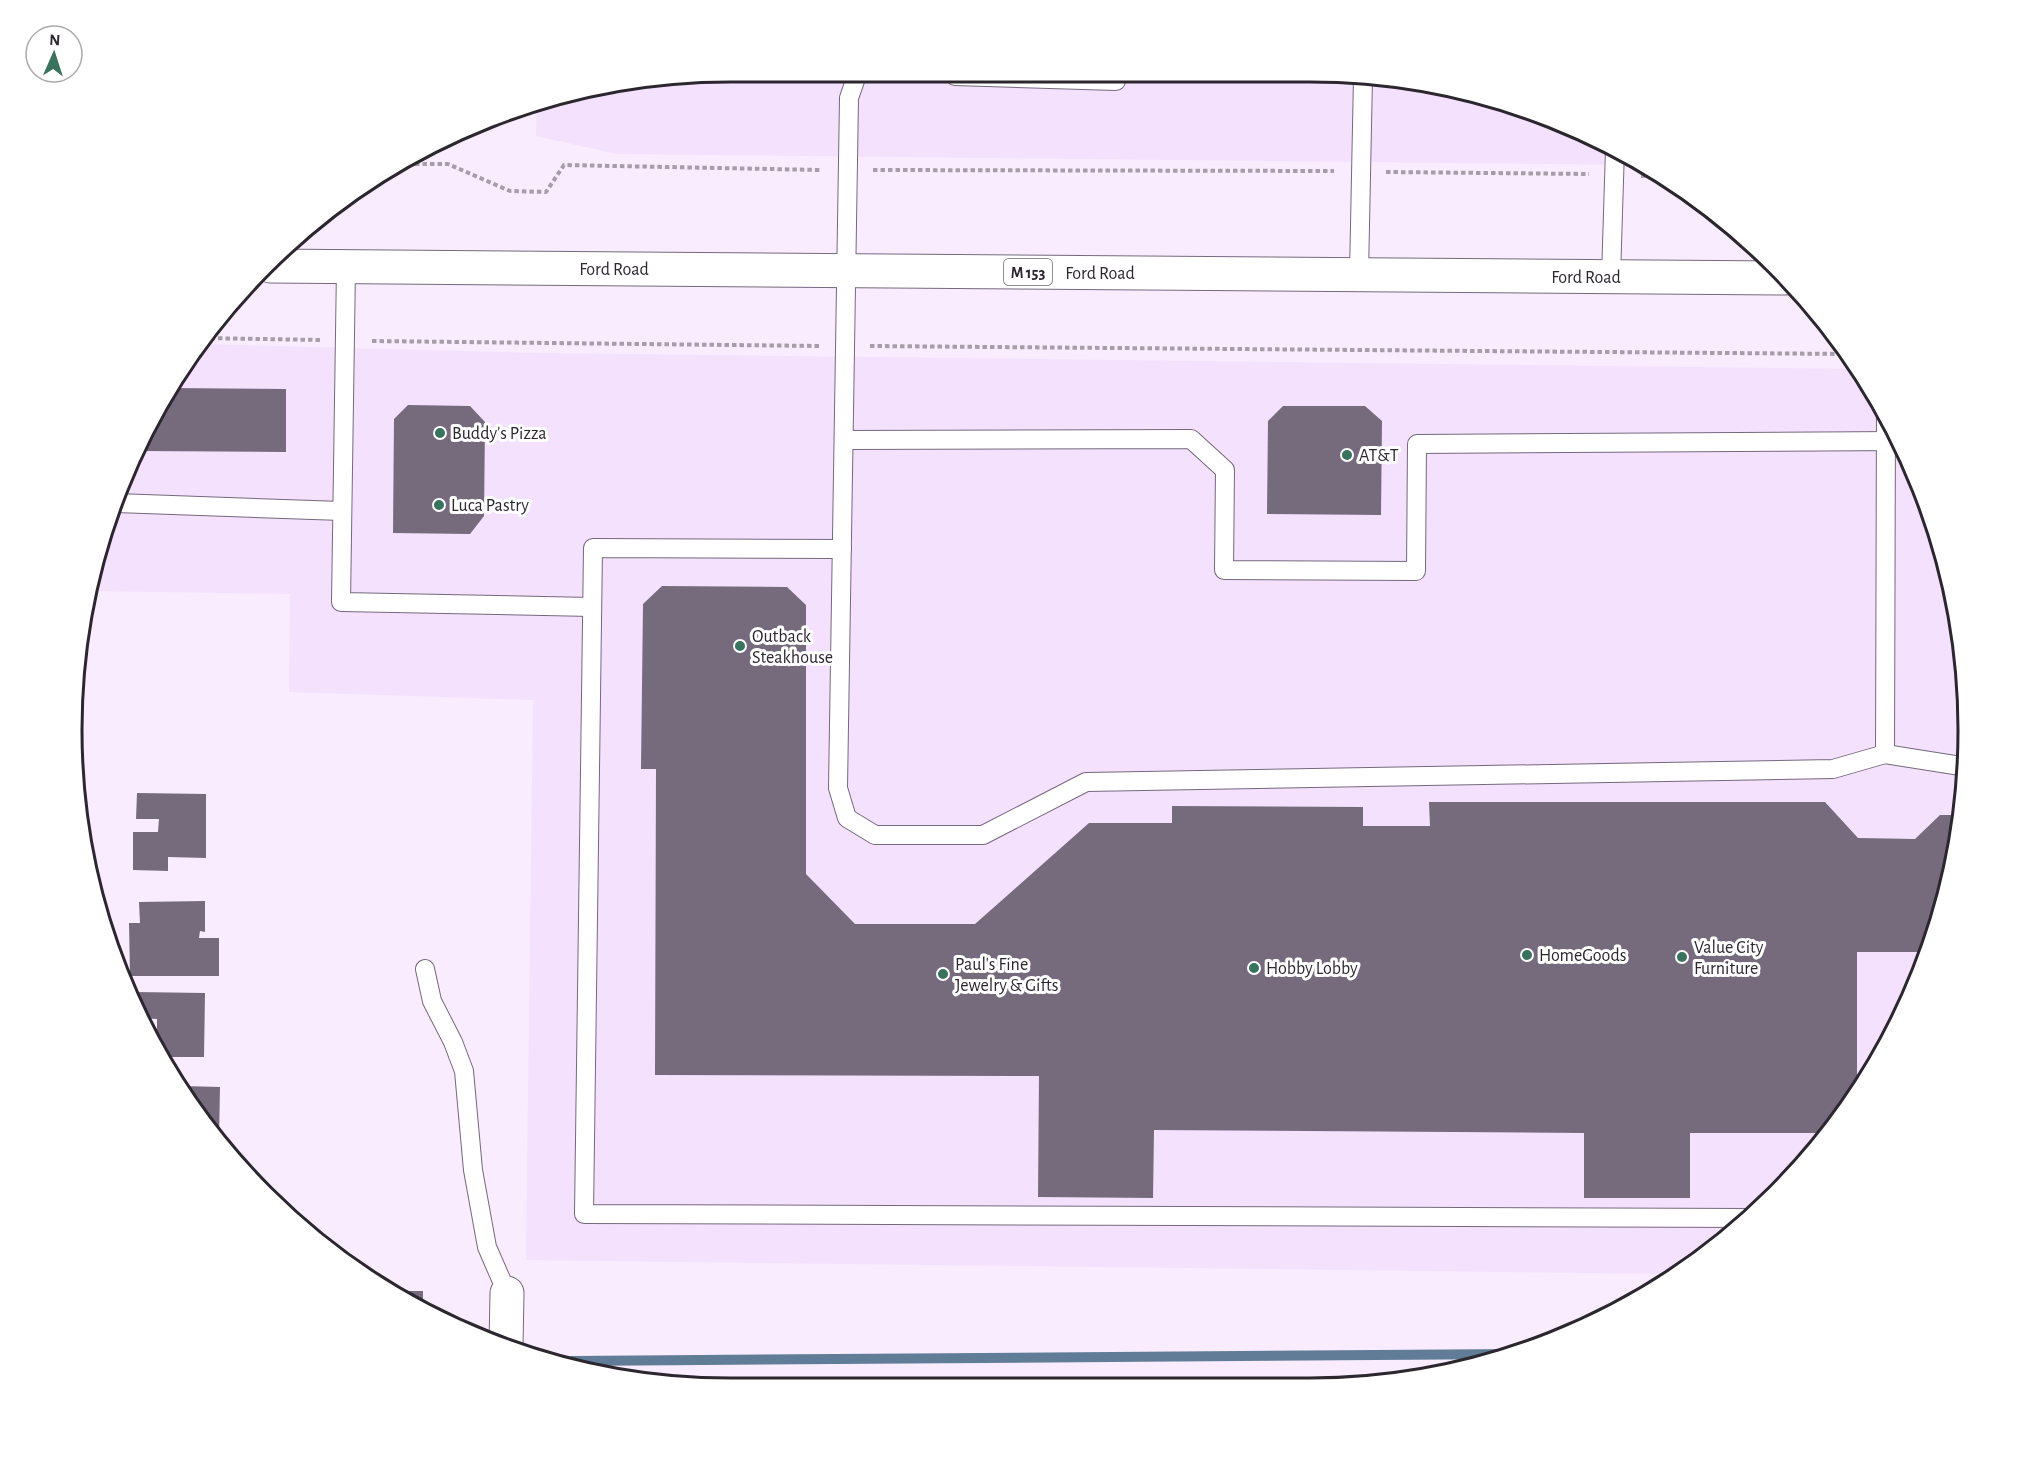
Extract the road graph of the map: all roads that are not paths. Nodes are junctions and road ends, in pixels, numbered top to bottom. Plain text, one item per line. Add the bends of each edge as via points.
1 (855, 82) edge
2 (1363, 85) edge
3 (1615, 158) edge
4 (278, 266) edge
5 (346, 267) junction
6 (846, 271) junction
7 (1359, 275) junction
8 (1611, 277) junction
9 (1775, 278) edge
10 (843, 440) junction
11 (1890, 440) edge
12 (1892, 444) edge
13 (124, 503) edge
14 (342, 511) junction
15 (842, 549) junction
16 (592, 607) junction
17 (1885, 754) junction
18 (1957, 765) edge
19 (425, 969) dead end
20 (1738, 1218) edge
21 (507, 1293) joint
22 (506, 1338) edge

1 - 6 lane via 849,98
2 - 7 lane
3 - 8 lane
4 - 5 main road, Ford Road / M 153
5 - 6 main road, Ford Road / M 153
5 - 14 lane
6 - 7 main road, Ford Road / M 153
6 - 10 lane
7 - 8 main road, Ford Road / M 153
8 - 9 main road, Ford Road / M 153
10 - 11 lane via 1191,439 1226,470 1224,570 1416,571 1417,444
10 - 15 lane
12 - 17 lane
13 - 14 lane
14 - 16 lane via 341,602
15 - 16 lane via 593,548
15 - 17 lane via 838,788 847,818 875,835 984,835 1086,783 1833,769
16 - 20 lane via 584,1214
17 - 18 lane
19 - 21 lane via 432,1001 464,1071 472,1170 487,1247
21 - 22 main road

